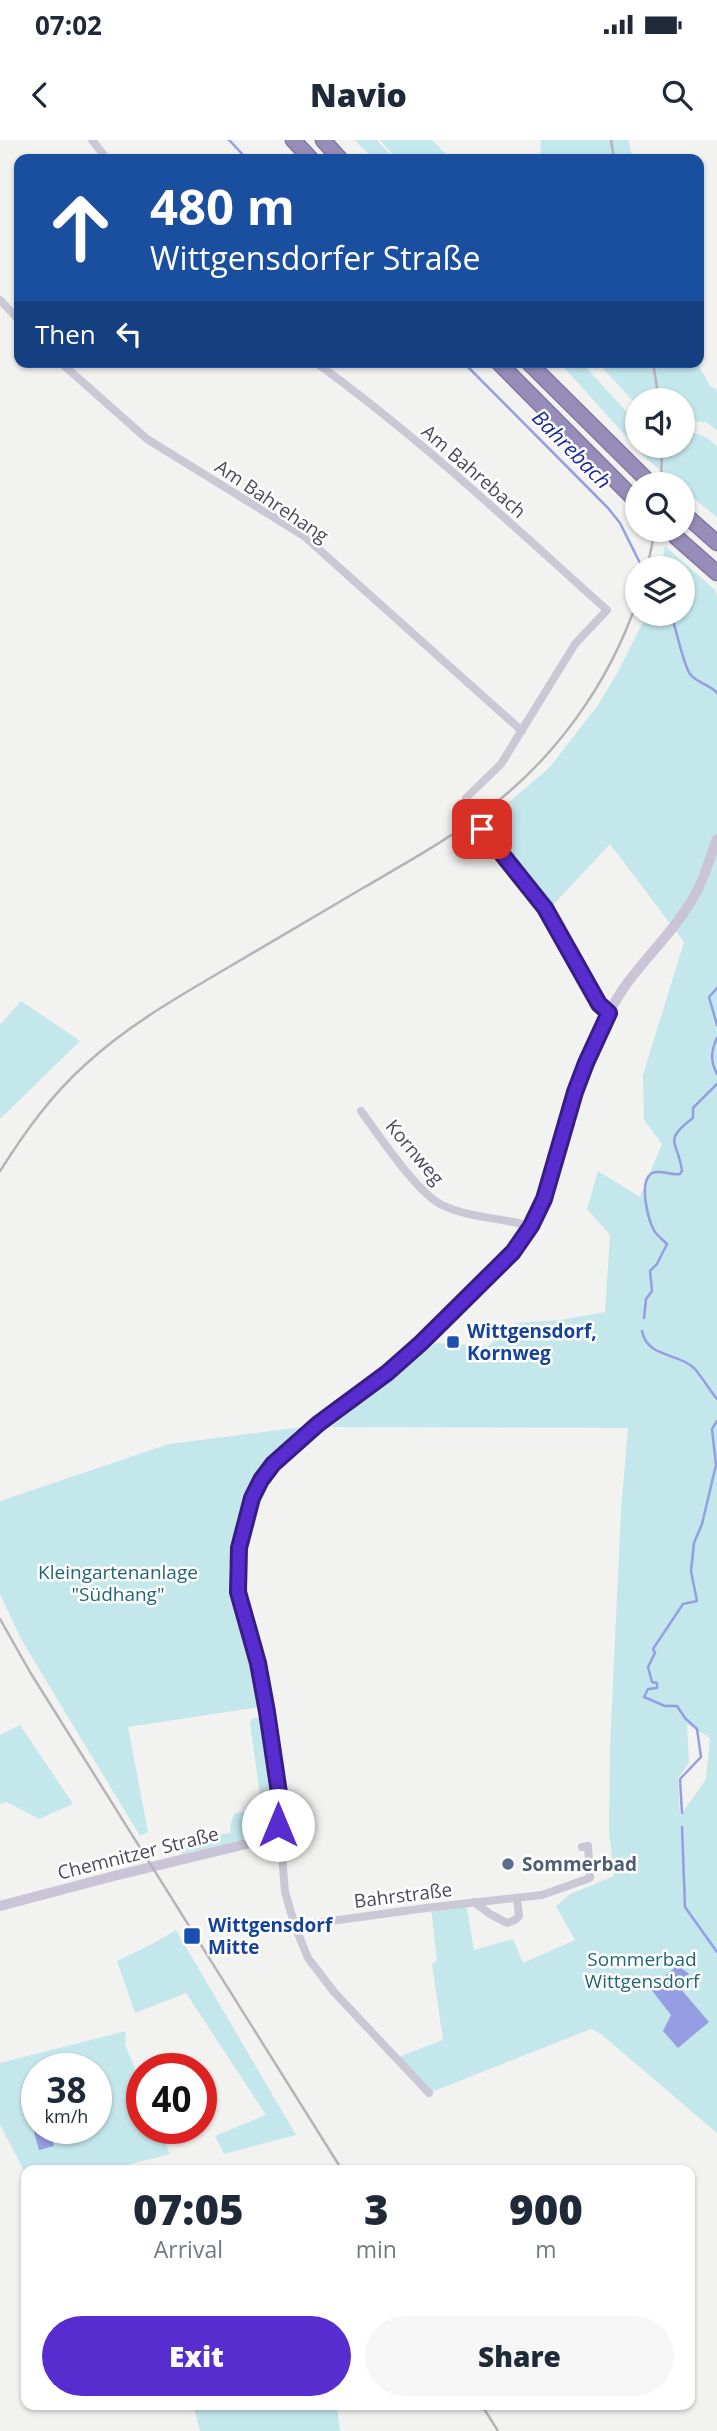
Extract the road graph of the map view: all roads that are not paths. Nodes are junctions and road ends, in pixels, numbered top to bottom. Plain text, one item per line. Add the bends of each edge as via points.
1 (92, 140) edge
2 (293, 140) edge
3 (323, 140) edge
4 (103, 154) edge
5 (306, 154) edge
6 (336, 154) edge
7 (0, 300) edge
8 (14, 315) edge
9 (67, 368) edge
10 (323, 368) edge
11 (504, 368) edge
12 (534, 368) edge
13 (639, 472) edge
14 (625, 490) edge
15 (695, 524) edge
16 (682, 542) edge
17 (717, 543) edge
18 (717, 573) edge
19 (523, 731) junction
20 (471, 813) dead end
21 (482, 829) tunnel mouth
22 (717, 839) edge
23 (609, 1013) junction
24 (361, 1111) dead end
25 (531, 1226) junction
26 (274, 1833) junction
27 (582, 1847) dead end
28 (517, 1898) junction
29 (474, 1902) junction
30 (0, 1906) edge
31 (295, 1926) junction
32 (429, 2094) dead end

1 - 4 street
2 - 5 highway
3 - 6 highway
7 - 8 street
9 - 19 street, Am Bahrehang via 147,439 304,536
10 - 19 street, Am Bahrebach via 387,416 607,610 575,644
11 - 14 highway
12 - 13 highway
15 - 17 highway
16 - 18 highway
19 - 20 street via 501,764 466,798 464,805
21 - 23 street via 545,908 599,1004
22 - 23 street via 696,893
23 - 25 street via 586,1063 544,1199
24 - 25 street, Kornweg via 411,1178 440,1204
25 - 26 street via 513,1252 468,1298 387,1373 273,1464 252,1498 243,1525 238,1592 258,1663 274,1756 280,1812
26 - 30 street, Chemnitzer Straße via 264,1840
26 - 31 street via 281,1842 285,1892
27 - 28 street, Bahrstraße via 588,1846 590,1878 542,1895
28 - 29 street, Bahrstraße
28 - 29 street, Bahrstraße via 519,1916 511,1922
29 - 31 street, Bahrstraße
31 - 32 street via 308,1958 334,1992

